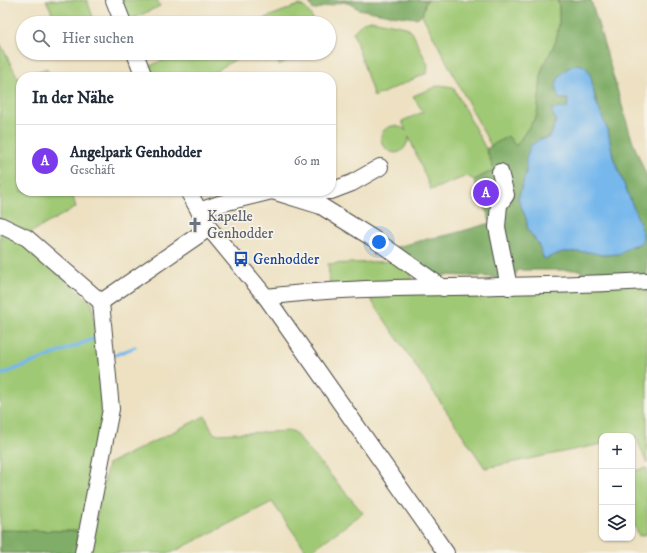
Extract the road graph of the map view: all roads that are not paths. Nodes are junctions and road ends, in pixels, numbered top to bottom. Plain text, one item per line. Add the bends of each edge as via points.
1 (114, 0) edge
2 (120, 16) edge
3 (137, 60) edge
4 (142, 72) edge
5 (380, 167) dead end
6 (500, 172) dead end
7 (336, 189) edge
8 (191, 196) edge
9 (252, 196) edge
10 (289, 196) edge
11 (199, 211) junction
12 (0, 225) edge
13 (209, 228) junction
14 (647, 281) edge
15 (509, 287) junction
16 (443, 288) junction
17 (266, 297) junction
18 (100, 302) junction
19 (83, 553) edge
20 (446, 553) edge

1 - 2 street
3 - 4 street
5 - 7 street
6 - 15 street via 506,195 499,205 497,227
8 - 11 street
9 - 11 street
10 - 16 street via 321,206 374,239
11 - 13 street
12 - 18 street via 27,238
13 - 17 street
13 - 18 street
14 - 15 street
15 - 16 street
16 - 17 street via 388,288
17 - 20 street
18 - 19 street via 111,409

